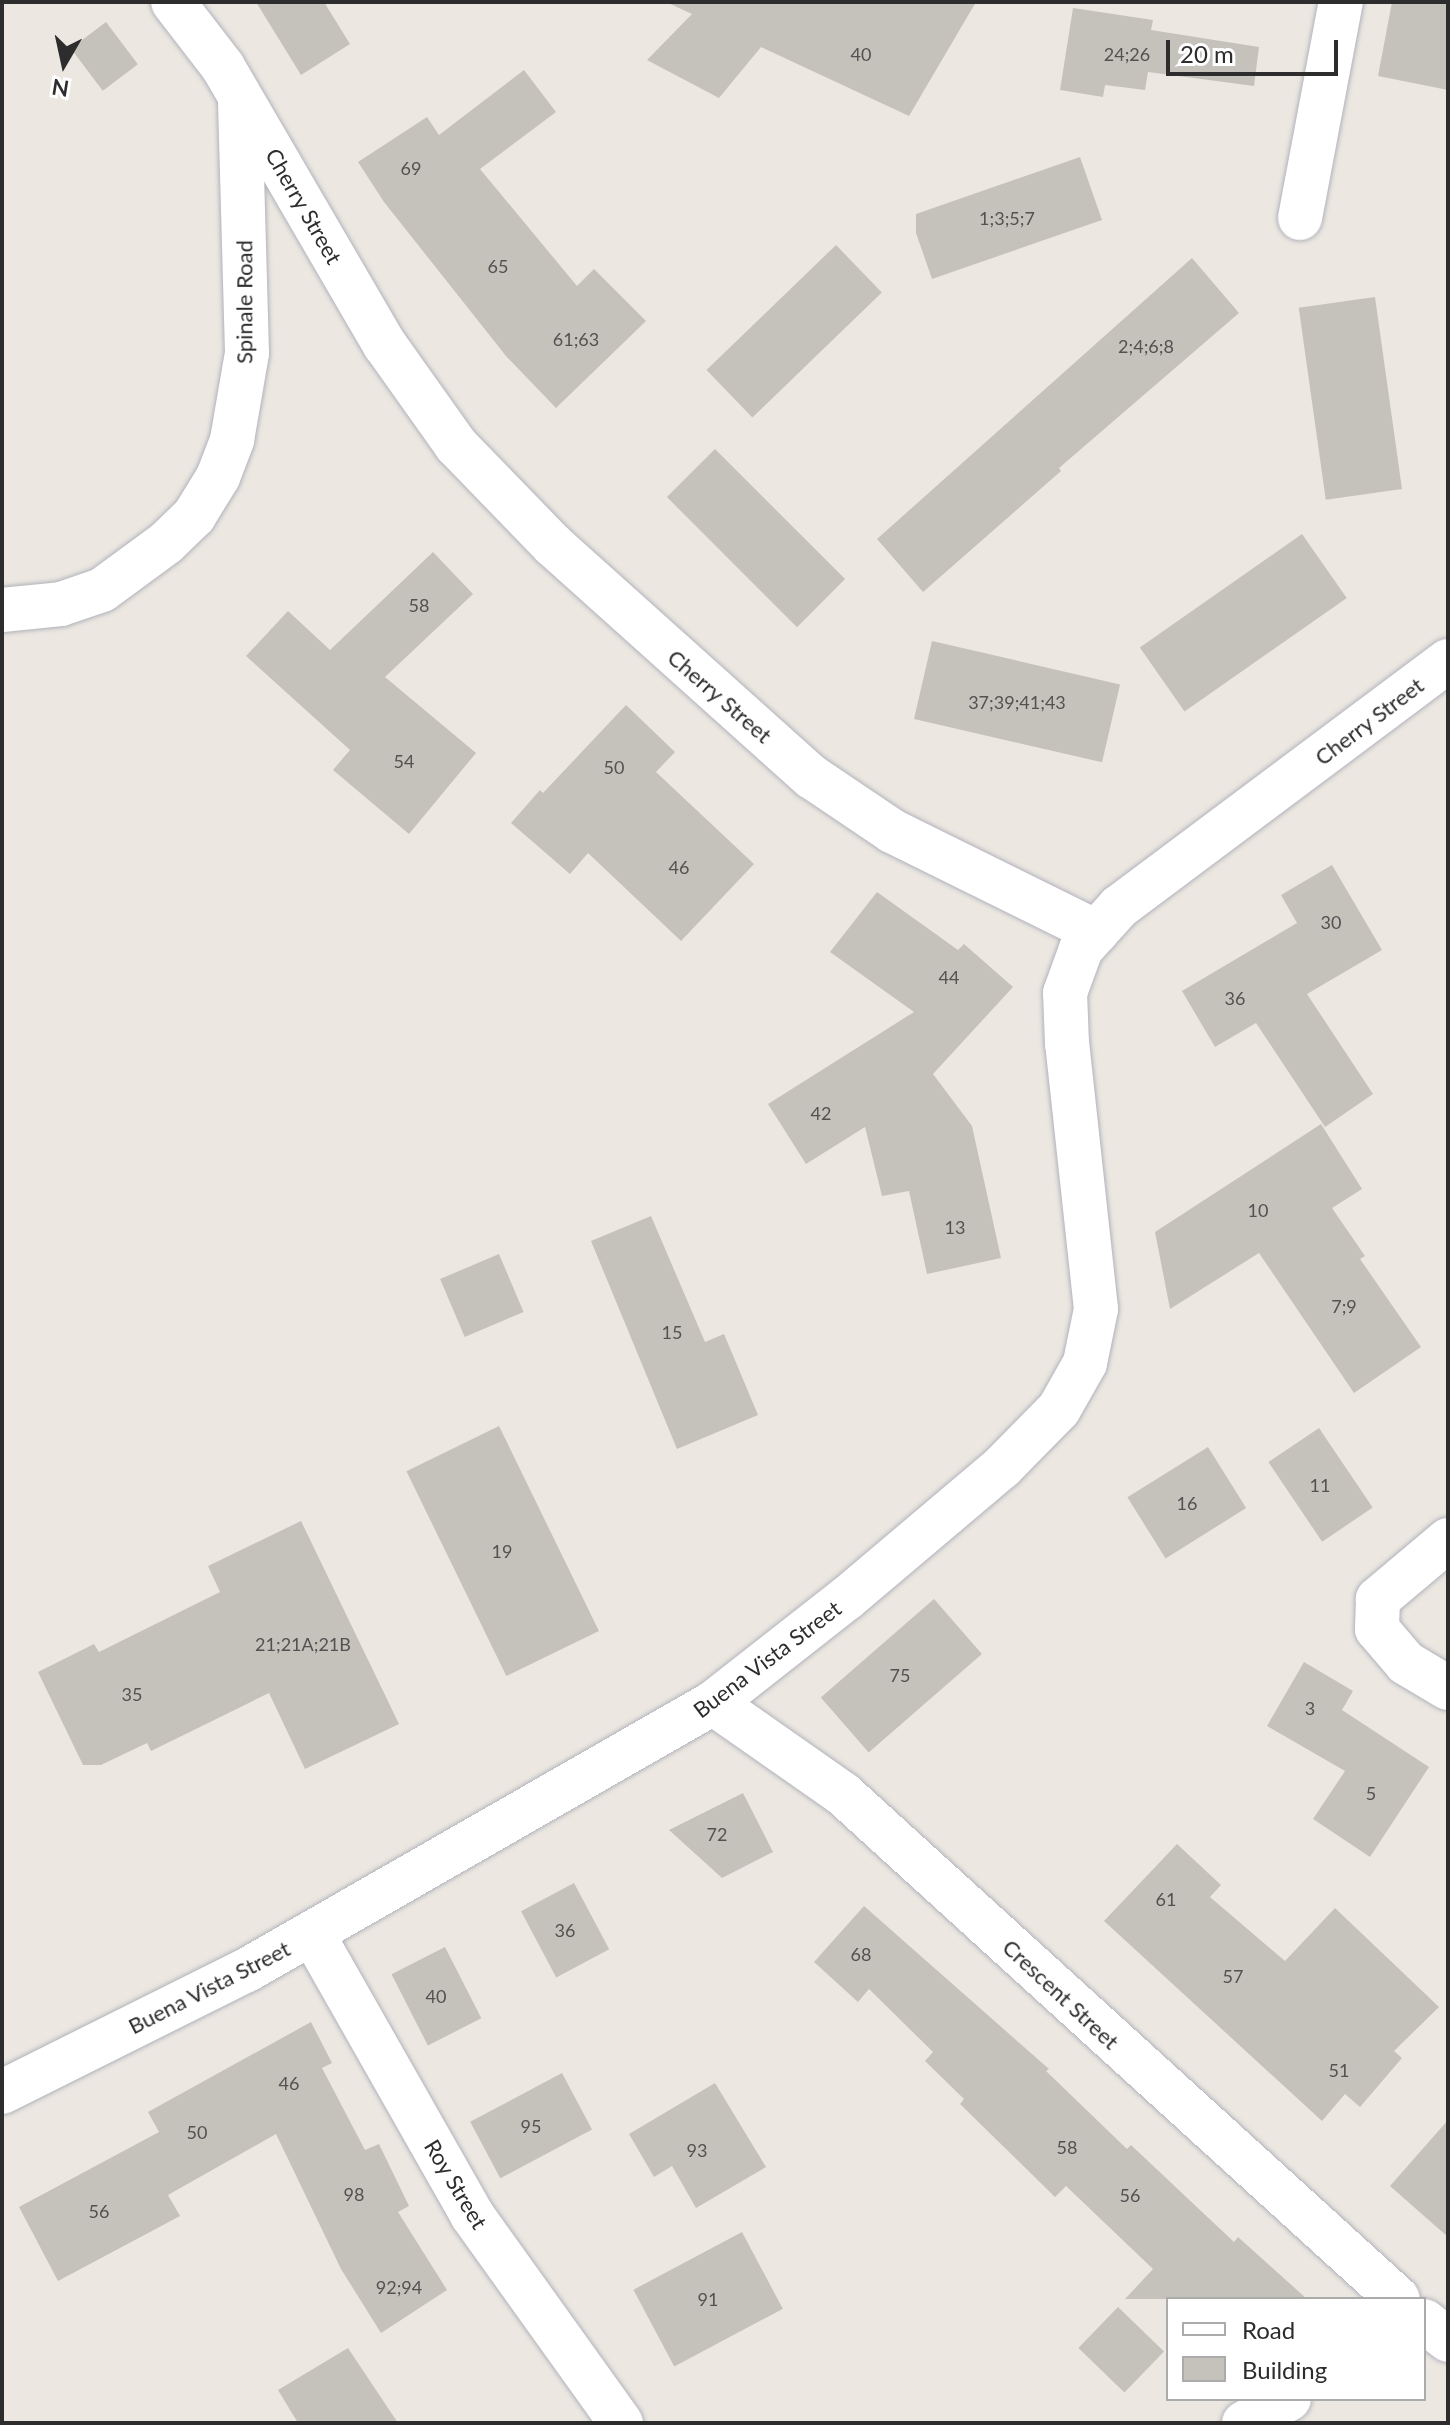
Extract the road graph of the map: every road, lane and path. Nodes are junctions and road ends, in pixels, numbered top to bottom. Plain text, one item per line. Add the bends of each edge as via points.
1 (173, 2) edge
2 (1341, 2) edge
3 (240, 96) junction
4 (1300, 218) dead end
5 (2, 610) edge
6 (1446, 667) edge
7 (1096, 932) junction
8 (1448, 1540) edge
9 (1448, 1688) edge
10 (713, 1703) junction
11 (312, 1933) junction
12 (2, 2092) edge
13 (1398, 2297) edge
14 (1285, 2401) edge
15 (621, 2423) edge
16 (1244, 2423) edge

1 - 3 street, Cherry Street
2 - 4 street
3 - 5 street, Spinale Road via 247,353 232,440 218,477 194,516 102,590 61,604
3 - 7 street, Cherry Street via 385,345 456,445 553,545 812,777 906,838
6 - 7 street, Cherry Street via 1119,907
7 - 10 street, Buena Vista Street via 1081,949 1065,993 1096,1309 1085,1363 1059,1409 1002,1467
8 - 9 street via 1378,1599 1377,1629 1406,1663
10 - 11 street, Buena Vista Street
10 - 13 street, Crescent Street via 843,1794
11 - 12 street, Buena Vista Street
11 - 15 street, Roy Street via 472,2215
14 - 16 street

